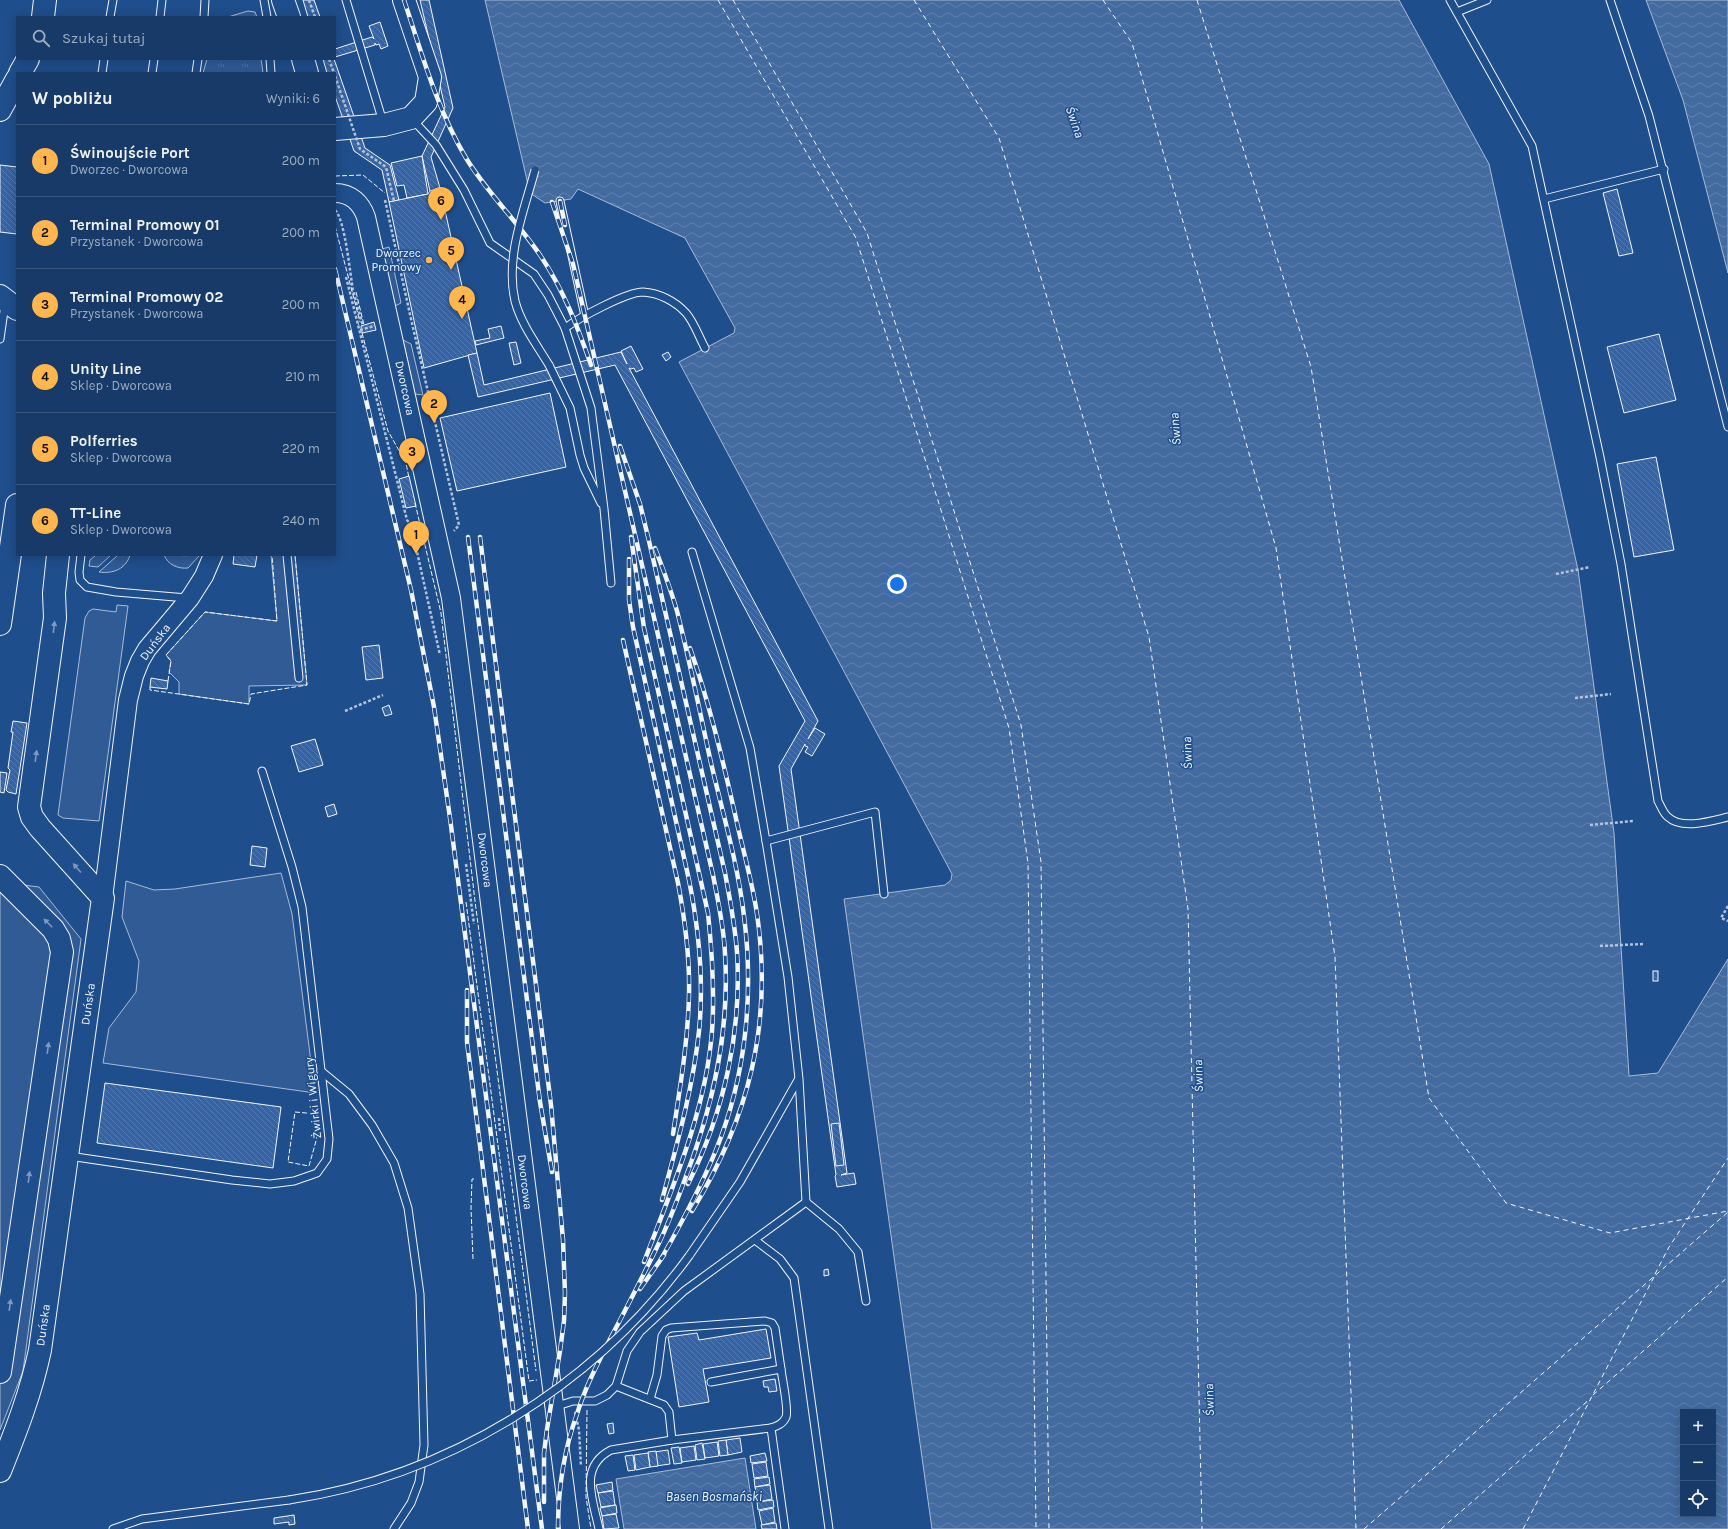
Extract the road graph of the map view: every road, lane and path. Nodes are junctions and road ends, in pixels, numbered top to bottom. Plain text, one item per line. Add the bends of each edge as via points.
1 (46, 0) edge
2 (113, 0) edge
3 (162, 0) edge
4 (205, 0) edge
5 (264, 0) edge
6 (283, 0) edge
7 (309, 0) edge
8 (346, 0) edge
9 (404, 0) edge
10 (1450, 0) edge
11 (1487, 0) edge
12 (1610, 0) edge
13 (1457, 12) junction
14 (43, 16) edge
15 (110, 16) edge
16 (160, 16) edge
17 (204, 16) edge
18 (267, 16) edge
19 (289, 16) edge
20 (315, 16) edge
21 (27, 60) edge
22 (104, 60) edge
23 (154, 60) edge
24 (198, 60) edge
25 (270, 60) edge
26 (303, 60) edge
27 (329, 60) edge
28 (21, 72) edge
29 (102, 72) edge
30 (152, 72) edge
31 (196, 72) edge
32 (271, 72) edge
33 (307, 72) edge
34 (334, 72) edge
35 (336, 79) edge
36 (16, 81) edge
37 (0, 110) edge
38 (411, 118) junction
39 (384, 125) junction
40 (336, 129) edge
41 (1664, 169) junction
42 (536, 170) dead end
43 (336, 193) edge
44 (1544, 199) junction
45 (394, 201) dead end
46 (560, 201) dead end
47 (336, 212) edge
48 (339, 216) junction
49 (336, 217) edge
50 (346, 277) dead end
51 (8, 302) edge
52 (584, 316) junction
53 (358, 324) junction
54 (365, 328) dead end
55 (565, 328) junction
56 (359, 330) junction
57 (0, 339) edge
58 (705, 348) dead end
59 (1728, 427) edge
60 (604, 509) junction
61 (16, 512) edge
62 (692, 552) dead end
63 (58, 556) edge
64 (81, 556) edge
65 (213, 556) edge
66 (287, 556) edge
67 (1590, 567) dead end
68 (1556, 574) dead end
69 (611, 583) dead end
70 (190, 598) junction
71 (0, 624) edge
72 (441, 663) dead end
73 (299, 678) dead end
74 (1611, 694) dead end
75 (383, 695) dead end
76 (1576, 698) dead end
77 (344, 711) dead end
78 (262, 771) dead end
79 (1728, 817) edge
80 (1633, 821) dead end
81 (1590, 825) dead end
82 (766, 840) junction
83 (466, 862) dead end
84 (0, 876) edge
85 (884, 894) dead end
86 (103, 898) junction
87 (1728, 906) edge
88 (1728, 921) edge
89 (474, 925) dead end
90 (1643, 944) dead end
91 (1600, 946) dead end
92 (321, 1071) junction
93 (799, 1079) junction
94 (498, 1111) dead end
95 (501, 1134) dead end
96 (67, 1155) junction
97 (806, 1202) junction
98 (755, 1240) junction
99 (866, 1301) dead end
100 (781, 1369) junction
101 (0, 1372) edge
102 (711, 1382) dead end
103 (616, 1386) junction
104 (650, 1399) junction
105 (554, 1407) junction
106 (771, 1428) junction
107 (672, 1440) junction
108 (0, 1471) edge
109 (113, 1529) edge
110 (394, 1529) edge
111 (570, 1529) edge
112 (599, 1529) edge
113 (785, 1529) edge
114 (829, 1529) edge

1 - 14 highway
2 - 15 lane
3 - 16 lane
4 - 17 lane
5 - 18 lane
6 - 19 highway
7 - 20 path
8 - 39 lane
9 - 38 highway via 430,77 426,102
10 - 13 lane
11 - 13 lane
12 - 41 lane via 1650,116
13 - 44 lane via 1532,146
21 - 28 highway
22 - 29 lane
23 - 30 lane
24 - 31 lane
25 - 32 lane
26 - 33 highway
27 - 34 path
35 - 45 path, bridge via 360,149 386,167
36 - 37 highway
38 - 39 highway
38 - 55 lane via 436,145 464,190 490,243 534,274
39 - 40 highway
41 - 44 lane
41 - 59 lane
42 - 60 lane, bridge via 515,241 515,301 570,408 584,468
43 - 105 street, Dworcowa via 357,200 363,208 368,224 451,598
44 - 79 lane via 1619,556 1658,801 1668,817 1683,824
46 - 52 lane
47 - 48 path
48 - 49 path
48 - 53 path via 362,323
50 - 53 path
51 - 57 lane
52 - 55 lane
52 - 58 lane via 642,292 664,296 686,313
53 - 56 path
54 - 56 path
55 - 60 lane via 591,408
56 - 72 path via 407,520 411,525
60 - 69 lane
61 - 71 highway
62 - 82 lane via 750,748
86 -> 63 highway via 40,828 32,817 30,806 55,618 54,587
64 - 70 lane via 80,580 87,587
65 - 70 street, Duńska
66 - 73 lane
67 - 68 path
70 - 86 street, Duńska via 147,649 134,676 128,700
74 - 76 path
75 - 77 path
78 - 92 lane, Żwirki i Wigury via 302,907
80 - 81 path
82 - 85 lane via 875,812
82 - 93 lane via 788,976
83 - 89 path
101 -> 84 highway via 62,952 53,929
86 - 96 highway, Duńska
87 - 88 path via 1721,918
90 - 91 path
92 - 96 lane, Żwirki i Wigury via 329,1139 327,1159 316,1173 270,1184
92 - 110 lane via 349,1094 372,1125 394,1163 408,1208 420,1294 424,1446 419,1482 411,1503
93 - 97 lane
93 - 109 lane, bridge via 740,1182 654,1302 615,1342 567,1381 521,1413 440,1457 350,1488 290,1500 142,1519
94 - 95 path
96 - 108 highway, Duńska via 40,1350 33,1382
97 - 98 lane
97 - 99 lane via 839,1229 858,1252
98 - 103 lane via 684,1291 640,1332 627,1351
98 - 114 lane via 780,1259 794,1278
100 - 102 lane
100 - 104 lane via 772,1323 765,1321 671,1328 662,1336 657,1375
100 - 106 lane via 787,1412 783,1422
103 - 104 lane
103 - 105 lane via 607,1395 595,1401 573,1401
104 - 107 lane via 664,1405 669,1412
105 - 111 street, Dworcowa
106 - 107 lane
106 - 113 lane
107 - 112 lane via 611,1450 595,1462 590,1476

